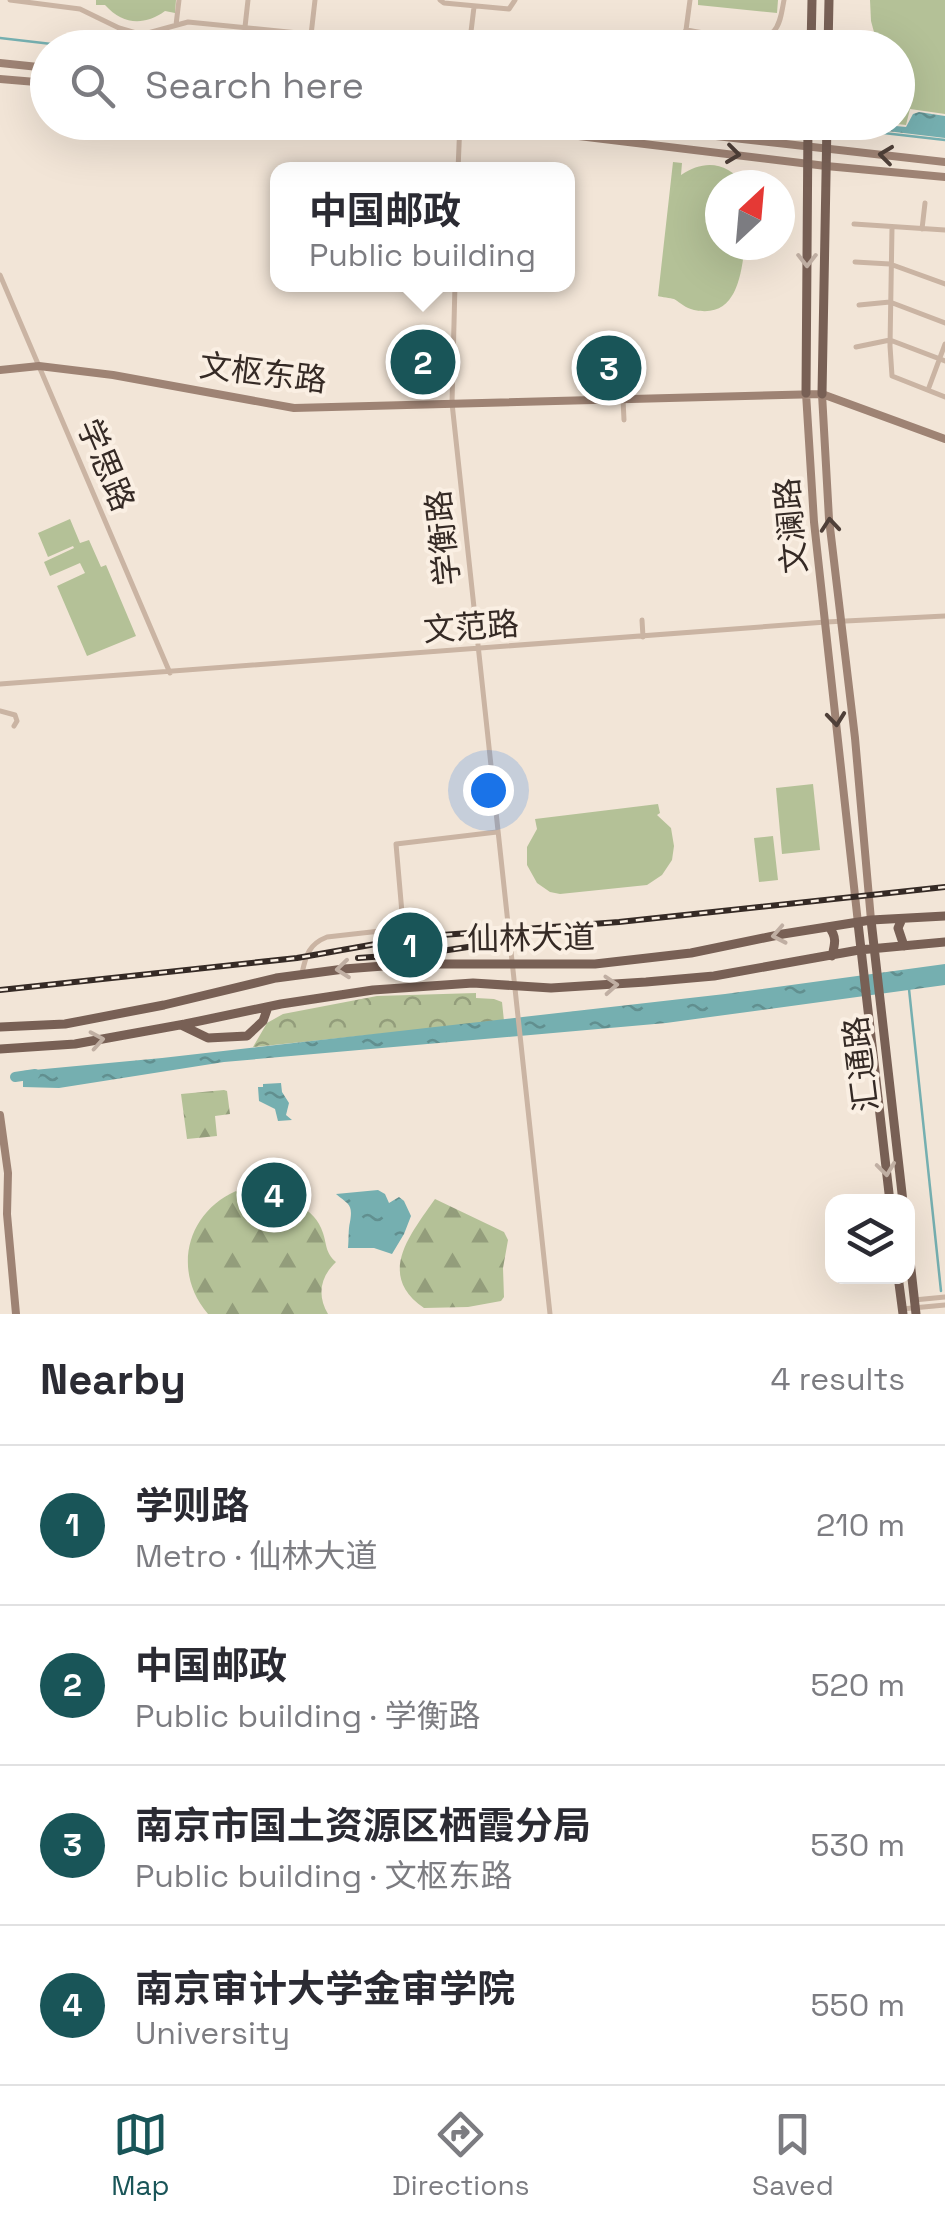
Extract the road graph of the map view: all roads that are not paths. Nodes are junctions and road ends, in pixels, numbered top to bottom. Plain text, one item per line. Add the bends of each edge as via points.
1 (10, 0) edge
2 (88, 0) edge
3 (178, 0) edge
4 (248, 0) edge
5 (315, 0) edge
6 (440, 0) edge
7 (514, 0) edge
8 (690, 0) edge
9 (784, 0) edge
10 (812, 0) edge
11 (829, 0) edge
12 (474, 7) junction
13 (87, 12) junction
14 (176, 26) junction
15 (245, 28) junction
16 (126, 30) edge
17 (160, 30) edge
18 (267, 30) edge
19 (311, 30) edge
20 (471, 30) edge
21 (686, 30) edge
22 (774, 30) edge
23 (811, 30) edge
24 (828, 30) edge
25 (0, 63) edge
26 (30, 66) edge
27 (0, 79) edge
28 (30, 82) edge
29 (617, 140) edge
30 (754, 140) edge
31 (808, 140) edge
32 (826, 140) edge
33 (808, 146) junction
34 (826, 148) junction
35 (808, 162) junction
36 (945, 162) edge
37 (826, 166) junction
38 (945, 177) edge
39 (924, 204) dead end
40 (854, 224) dead end
41 (892, 228) junction
42 (922, 229) junction
43 (945, 230) edge
44 (855, 262) dead end
45 (890, 264) junction
46 (0, 276) edge
47 (945, 284) edge
48 (455, 292) edge
49 (890, 302) junction
50 (859, 305) dead end
51 (945, 323) edge
52 (890, 340) junction
53 (945, 344) edge
54 (856, 347) dead end
55 (943, 360) edge
56 (39, 366) junction
57 (0, 370) edge
58 (928, 390) junction
59 (806, 393) junction
60 (822, 394) junction
61 (945, 397) edge
62 (623, 399) junction
63 (452, 404) junction
64 (624, 420) dead end
65 (945, 439) edge
66 (945, 616) edge
67 (642, 620) dead end
68 (826, 622) junction
69 (841, 622) junction
70 (644, 637) junction
71 (477, 649) junction
72 (170, 673) junction
73 (0, 684) edge
74 (0, 712) edge
75 (14, 726) dead end
76 (497, 832) junction
77 (945, 916) edge
78 (902, 919) junction
79 (870, 920) junction
80 (858, 922) junction
81 (829, 927) junction
82 (945, 942) edge
83 (904, 946) junction
84 (874, 954) junction
85 (832, 956) junction
86 (860, 956) junction
87 (474, 964) junction
88 (510, 964) junction
89 (550, 965) junction
90 (301, 975) junction
91 (473, 983) junction
92 (514, 985) junction
93 (551, 988) junction
94 (268, 1007) junction
95 (182, 1025) junction
96 (22, 1027) junction
97 (0, 1028) edge
98 (24, 1048) junction
99 (0, 1049) edge
100 (0, 1115) edge
101 (0, 1189) edge
102 (889, 1194) edge
103 (902, 1194) edge
104 (6, 1214) junction
105 (899, 1284) edge
106 (945, 1297) edge
107 (945, 1305) edge
108 (915, 1307) edge
109 (902, 1312) edge
110 (16, 1314) edge
111 (550, 1314) edge

1 - 13 street
2 - 13 street
3 - 14 street
4 - 15 street
5 - 19 street
6 - 12 street
7 - 12 street via 509,10
8 - 21 street
9 - 22 street
10 - 23 main road
11 - 24 main road
12 - 20 street
13 - 16 street
14 - 15 street
14 - 17 street
15 - 18 street
25 - 26 main road
27 - 28 main road
29 -> 35 main road
30 - 33 main road
31 - 33 main road, 文澜路
32 - 34 main road, 文澜路
33 - 34 main road
33 - 35 main road, 文澜路
36 -> 34 main road
34 - 37 main road, 文澜路
35 - 37 main road
35 -> 59 main road, 文澜路
37 - 38 main road
37 - 60 main road, 文澜路
39 - 42 street
40 - 41 street
41 - 42 street
41 - 45 street
42 - 43 street
44 - 45 street
45 - 47 street
45 - 49 street
46 - 56 street, 学思路
48 - 63 street, 学衡路
49 - 50 street
49 - 51 street
49 - 52 street
52 - 54 street
52 - 55 street
52 - 58 street via 892,376
53 - 55 street
55 - 58 street
56 - 57 main road, 文枢东路
56 - 63 main road, 文枢东路 via 294,408
56 - 72 street, 学思路
58 - 61 street
59 - 60 main road, 文枢东路
59 - 62 main road, 文枢东路
59 - 68 main road, 文澜路
60 - 65 main road, 文枢东路
69 -> 60 main road, 文澜路
62 - 63 main road, 文枢东路
62 - 64 street
63 - 71 street, 学衡路
66 - 69 street, 文范路
67 - 70 street
68 - 69 street, 文范路
68 - 70 street, 文范路
68 -> 80 main road, 文澜路
69 - 79 main road, 文澜路
70 - 71 street, 文范路
71 - 72 street, 文范路
71 - 76 street, 学衡路
72 - 73 street, 文范路
74 - 75 street via 15,716
76 - 88 street, 学衡路
76 - 90 street via 396,844 405,925 320,940 306,952
77 - 78 main road, 仙林大道
78 - 79 main road, 仙林大道
78 - 83 main road
79 - 80 main road, 仙林大道
79 - 84 main road, 汇通路
80 - 81 main road, 仙林大道
80 - 86 main road, 汇通路
81 - 85 main road via 836,943
81 -> 89 main road, 仙林大道 via 691,953
82 - 83 main road, 仙林大道
83 - 84 main road, 仙林大道
84 - 86 main road, 仙林大道
84 - 103 main road, 汇通路
85 - 86 main road, 仙林大道
93 -> 85 main road, 仙林大道 via 714,976
86 -> 102 main road, 汇通路
87 - 88 main road, 仙林大道
87 -> 90 main road, 仙林大道
87 - 91 main road
88 - 89 main road, 仙林大道
88 - 92 street, 学衡路
89 - 93 main road via 545,974
90 - 96 main road, 仙林大道
91 - 92 main road, 仙林大道
91 - 94 main road, 仙林大道
92 - 93 main road, 仙林大道
92 - 111 street, 学衡路
94 - 95 main road, 仙林大道
94 - 95 main road via 247,1036 208,1038
98 -> 95 main road, 仙林大道
96 - 97 main road, 仙林大道
96 - 98 main road via 14,1037
98 - 99 main road, 仙林大道
100 - 104 main road
101 - 104 main road
104 - 110 main road
105 - 109 main road
106 - 108 street
107 - 108 street
108 - 109 street

